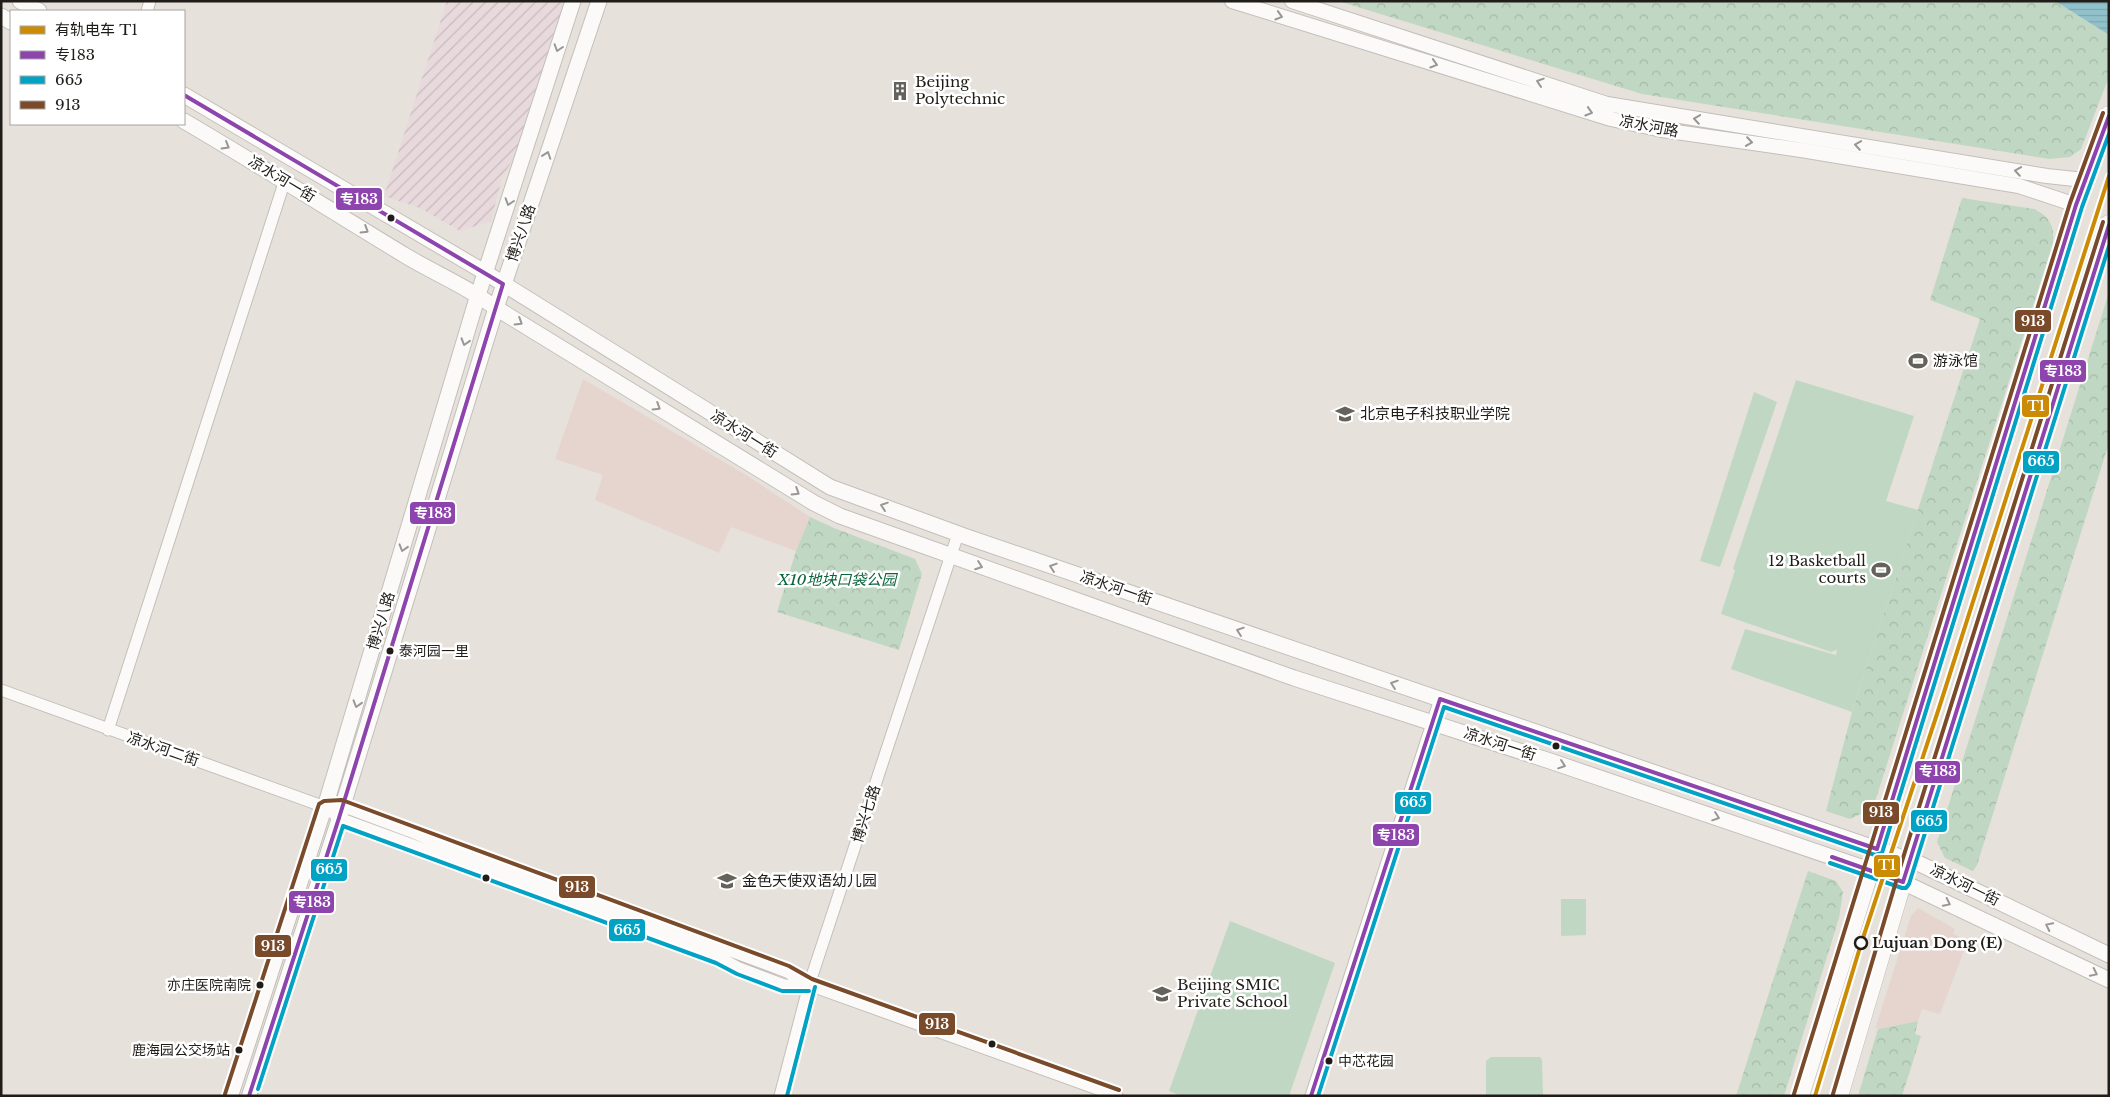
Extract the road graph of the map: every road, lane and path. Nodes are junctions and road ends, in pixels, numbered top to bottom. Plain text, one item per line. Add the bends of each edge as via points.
1 (20, 1) edge
2 (573, 1) edge
3 (599, 1) edge
4 (1232, 1) edge
5 (1292, 1) edge
6 (37, 10) edge
7 (185, 96) edge
8 (2109, 115) edge
9 (185, 122) edge
10 (2047, 176) junction
11 (285, 180) junction
12 (2084, 180) junction
13 (2042, 194) junction
14 (2076, 205) junction
15 (2109, 224) edge
16 (486, 273) junction
17 (503, 284) junction
18 (478, 295) junction
19 (496, 308) junction
20 (916, 518) junction
21 (958, 534) junction
22 (905, 540) junction
23 (951, 556) junction
24 (1, 690) edge
25 (1440, 699) junction
26 (1433, 722) junction
27 (108, 730) junction
28 (326, 807) junction
29 (340, 812) junction
30 (1877, 849) junction
31 (1909, 860) junction
32 (1870, 870) junction
33 (1903, 882) junction
34 (2109, 955) edge
35 (2109, 980) edge
36 (809, 985) junction
37 (231, 1096) edge
38 (249, 1096) edge
39 (780, 1096) edge
40 (1117, 1096) edge
41 (1311, 1096) edge
42 (1800, 1096) edge
43 (1839, 1096) edge

1 - 6 main road
2 -> 16 main road, 博兴八路
17 -> 3 main road, 博兴八路
4 -> 13 street, 凉水河路 via 1611,119 1662,130 2019,186
10 -> 5 street, 凉水河路 via 1607,104
7 - 16 main road, 凉水河一街
8 - 12 main road
9 -> 11 main road, 凉水河一街
10 - 12 street, 凉水河路
10 - 13 street
11 -> 18 main road, 凉水河一街 via 408,257
11 - 27 street
12 - 14 main road
13 - 14 street, 凉水河路
14 - 30 main road
15 - 31 main road
16 - 17 main road, 凉水河一街
16 - 18 main road, 博兴八路
17 - 19 main road, 博兴八路
20 -> 17 main road, 凉水河一街 via 830,487
18 - 19 main road, 凉水河一街
18 -> 28 main road, 博兴八路
19 -> 22 main road, 凉水河一街 via 814,503
19 - 29 main road, 博兴八路
20 - 21 main road, 凉水河一街
20 - 22 main road via 917,532 913,538
21 - 23 street, 博兴七路
25 -> 21 main road, 凉水河一街
22 - 23 main road, 凉水河一街
23 -> 26 main road, 凉水河一街 via 1294,678
23 - 36 street, 博兴七路
24 - 27 street, 凉水河二街
25 - 26 street
25 - 30 main road, 凉水河一街
26 -> 32 main road, 凉水河一街
26 - 41 street
27 - 28 street, 凉水河二街
28 - 29 street, 凉水河二街
28 - 37 street, 博兴八路
29 - 36 street, 凉水河二街 via 719,957 739,968 784,984
29 - 38 street, 博兴八路
30 - 31 main road, 凉水河一街
30 - 32 main road
31 - 33 main road
34 -> 31 main road, 凉水河一街
32 - 33 main road, 凉水河一街
32 - 42 main road
33 -> 35 main road, 凉水河一街
33 - 43 main road
36 - 39 street, 博兴七路
36 - 40 street, 凉水河二街

